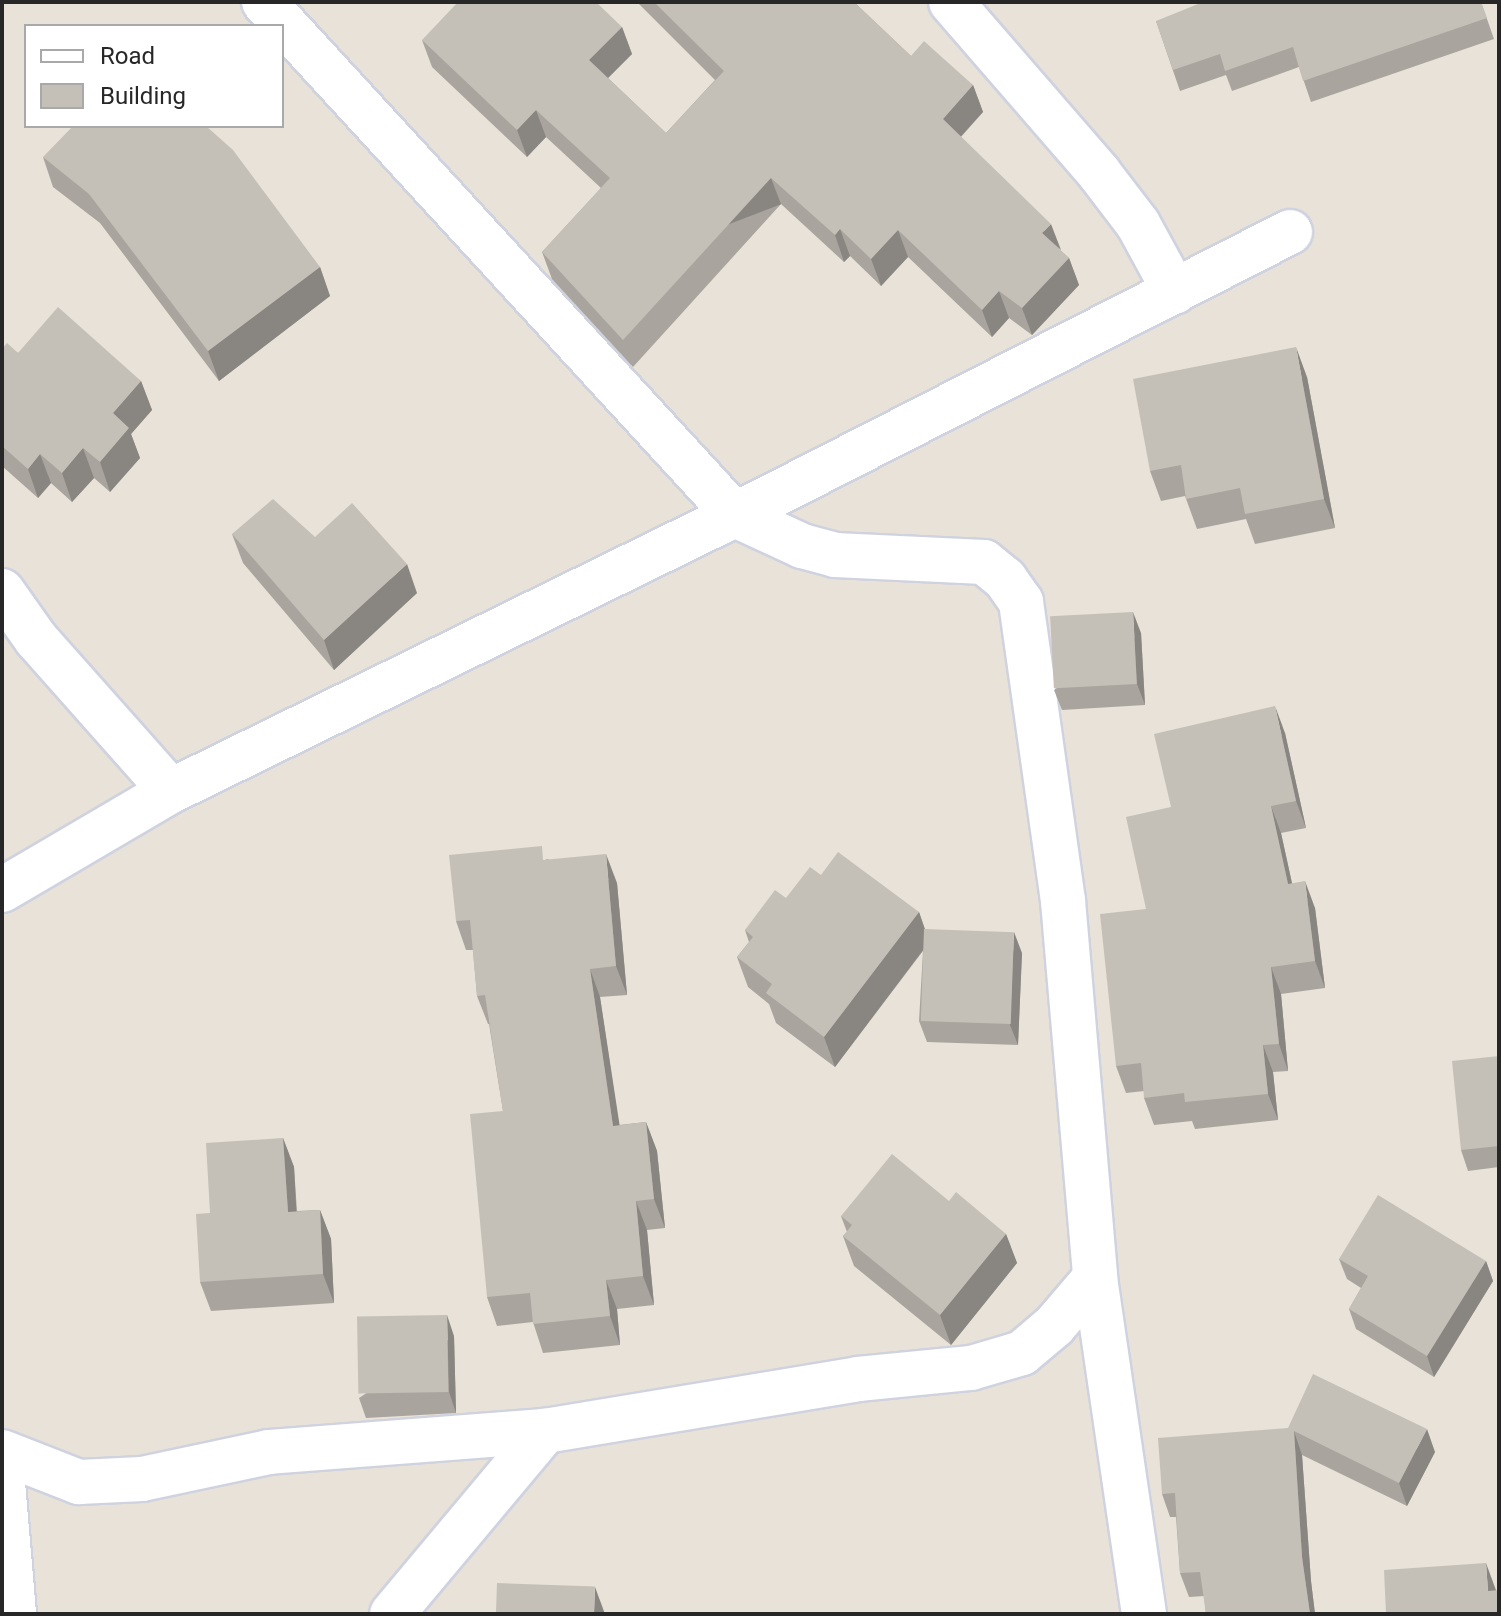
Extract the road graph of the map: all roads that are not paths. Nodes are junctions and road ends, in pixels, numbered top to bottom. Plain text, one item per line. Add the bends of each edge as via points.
1 (264, 2) edge
2 (951, 2) edge
3 (1290, 232) dead end
4 (1175, 292) junction
5 (735, 515) junction
6 (2, 591) edge
7 (171, 791) junction
8 (2, 890) edge
9 (1095, 1278) junction
10 (545, 1431) junction
11 (2, 1452) edge
12 (2, 1471) edge
13 (14, 1614) edge
14 (392, 1614) edge
15 (1144, 1614) edge

1 - 5 street
2 - 4 street via 1099,173 1138,224
3 - 4 street
4 - 5 street
5 - 7 street
5 - 9 street via 835,555 984,562 1021,602 1063,901
6 - 7 street via 36,639
7 - 8 street
9 - 10 street via 1054,1326 1022,1353 971,1368 858,1379
9 - 15 street
10 - 11 street via 269,1452 142,1479 79,1482
10 - 14 street
12 - 13 street

